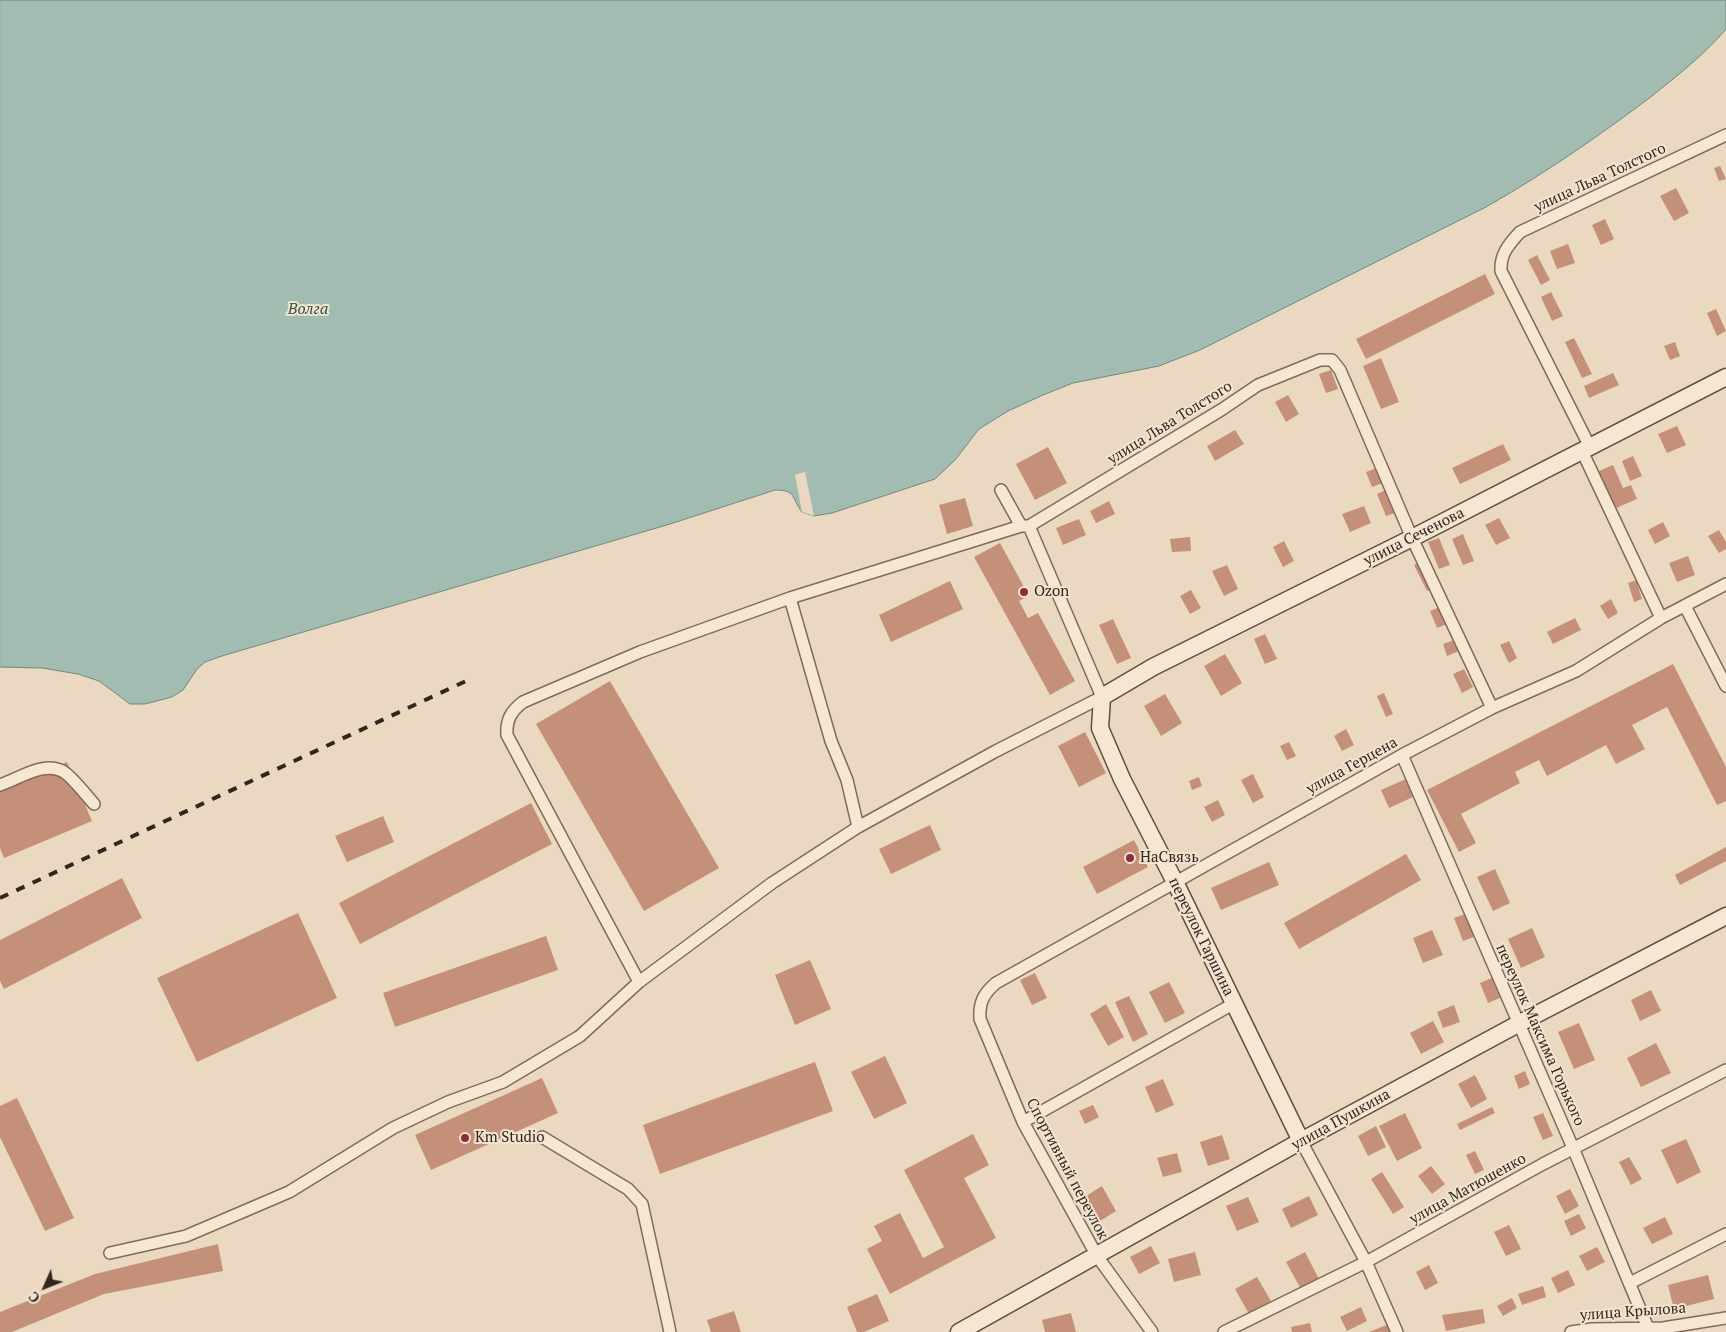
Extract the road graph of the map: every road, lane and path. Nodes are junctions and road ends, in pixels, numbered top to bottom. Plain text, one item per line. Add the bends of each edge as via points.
1 (1726, 135) edge
2 (1726, 377) edge
3 (1586, 449) junction
4 (1001, 490) dead end
5 (1025, 526) junction
6 (1412, 538) junction
7 (1726, 584) edge
8 (790, 598) junction
9 (1684, 606) junction
10 (1660, 618) junction
11 (1726, 686) edge
12 (1102, 698) junction
13 (1492, 708) junction
14 (1402, 755) junction
15 (0, 785) edge
16 (94, 804) dead end
17 (858, 827) junction
18 (1175, 882) junction
19 (1726, 916) edge
20 (639, 982) junction
21 (996, 983) joint
22 (1233, 1004) junction
23 (1518, 1024) junction
24 (1726, 1070) edge
25 (1023, 1122) junction
26 (542, 1138) dead end
27 (1301, 1141) junction
28 (1573, 1148) junction
29 (1726, 1234) edge
30 (110, 1253) dead end
31 (1097, 1256) junction
32 (1366, 1262) junction
33 (1630, 1283) junction
34 (1726, 1318) edge
35 (1648, 1328) junction
36 (670, 1332) edge
37 (960, 1332) edge
38 (1152, 1332) edge
39 (1224, 1332) edge
40 (1397, 1332) edge
41 (1572, 1332) edge

1 - 3 street, улица Льва Толстого via 1520,232 1508,244 1500,262 1501,270
2 - 3 main road, улица Сеченова
3 - 6 main road, улица Сеченова
3 - 10 street
4 - 5 street, переулок Гаршина
5 - 6 street, улица Льва Толстого via 1258,385 1320,360 1332,360 1340,370
5 - 8 street, улица Льва Толстого
5 - 12 street, переулок Гаршина
6 - 12 main road, улица Сеченова via 1153,667
6 - 13 street
7 - 9 street, улица Герцена
8 - 17 street via 831,740 847,780
8 - 20 street, улица Льва Толстого via 640,652 523,702 506,725 506,734
9 - 10 street, улица Герцена
9 - 11 street
10 - 13 street, улица Герцена via 1576,671
12 - 17 street via 996,751
12 - 18 main road, переулок Гаршина via 1100,728 1122,779
13 - 14 street, улица Герцена
14 - 18 street, улица Герцена
14 - 23 street, переулок Максима Горького
15 - 16 street via 42,768 54,768 64,772
17 - 20 street via 772,883
18 - 21 street, улица Герцена
18 - 22 main road, переулок Гаршина
19 - 23 main road, улица Пушкина
20 - 30 street via 580,1036 502,1082 448,1102 393,1128 289,1192 186,1236
21 - 25 street, Спортивный переулок via 982,998 980,1019
22 - 25 street
22 - 27 main road, переулок Гаршина
23 - 27 main road, улица Пушкина
23 - 28 street, переулок Максима Горького
24 - 28 street, улица Матюшенко
25 - 31 street, Спортивный переулок
26 - 36 street via 628,1189 642,1204
27 - 31 main road, улица Пушкина
27 - 32 street
28 - 32 street, улица Матюшенко
28 - 33 street, переулок Максима Горького
29 - 33 street
31 - 37 main road, улица Пушкина
31 - 38 street, Спортивный переулок
32 - 39 street, улица Матюшенко
32 - 40 street
33 - 35 street, переулок Максима Горького
34 - 35 street, улица Крылова
35 - 41 street, улица Крылова

